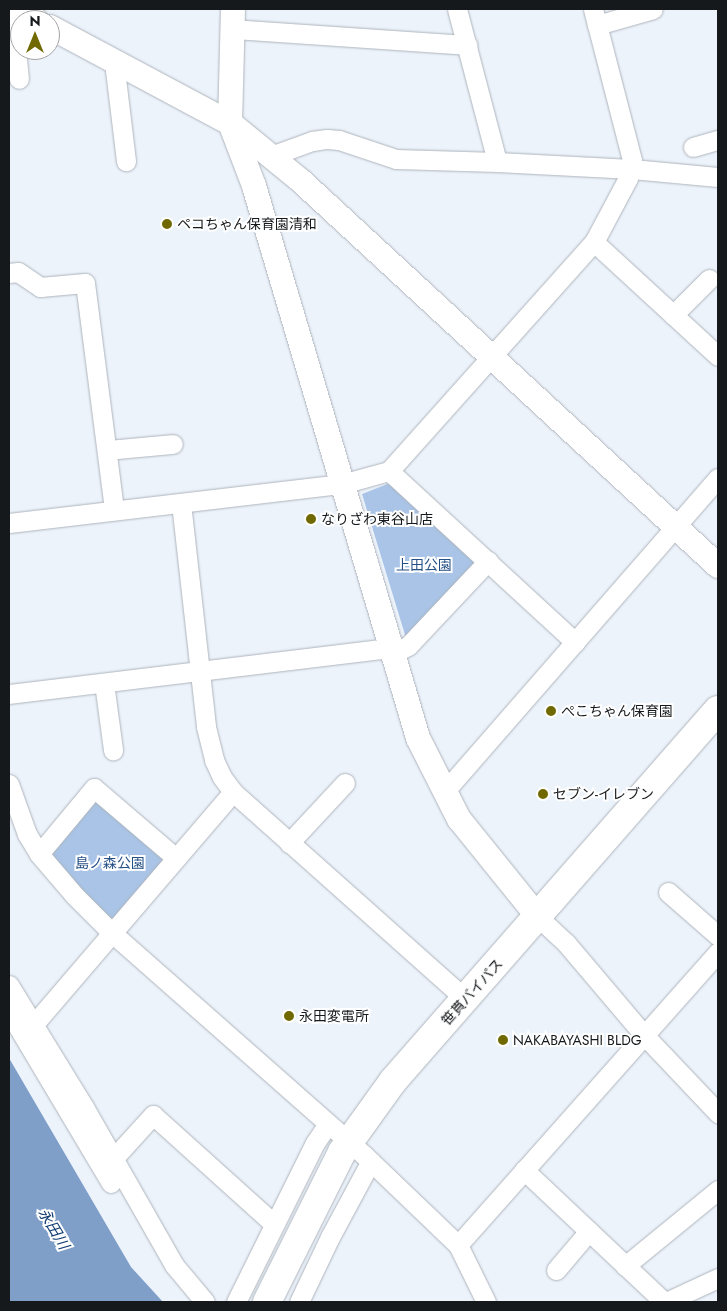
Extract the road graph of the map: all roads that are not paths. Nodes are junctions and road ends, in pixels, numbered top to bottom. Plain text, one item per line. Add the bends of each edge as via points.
1 (457, 9) edge
2 (653, 9) edge
3 (595, 17) edge
4 (233, 19) edge
5 (60, 32) edge
6 (467, 45) junction
7 (17, 60) edge
8 (118, 64) junction
9 (19, 79) dead end
10 (230, 122) junction
11 (718, 140) edge
12 (693, 147) dead end
13 (271, 156) junction
14 (126, 161) dead end
15 (497, 162) junction
16 (632, 169) junction
17 (718, 177) edge
18 (594, 242) junction
19 (9, 273) edge
20 (709, 280) dead end
21 (674, 315) junction
22 (492, 356) junction
23 (718, 356) edge
24 (173, 444) dead end
25 (107, 450) junction
26 (389, 471) junction
27 (718, 478) edge
28 (342, 484) junction
29 (181, 503) junction
30 (114, 510) junction
31 (9, 523) edge
32 (676, 526) junction
33 (488, 562) junction
34 (718, 566) edge
35 (575, 642) junction
36 (391, 651) junction
37 (200, 671) junction
38 (104, 683) junction
39 (9, 694) edge
40 (718, 710) edge
41 (112, 750) dead end
42 (345, 783) dead end
43 (9, 784) edge
44 (233, 792) junction
45 (444, 792) junction
46 (290, 843) junction
47 (39, 854) junction
48 (176, 858) junction
49 (668, 892) dead end
50 (538, 917) junction
51 (112, 933) junction
52 (718, 936) edge
53 (718, 952) edge
54 (9, 985) edge
55 (465, 1000) junction
56 (9, 1012) edge
57 (34, 1024) junction
58 (644, 1036) junction
59 (718, 1113) edge
60 (328, 1124) junction
61 (349, 1142) junction
62 (112, 1160) junction
63 (371, 1161) junction
64 (524, 1170) junction
65 (718, 1190) edge
66 (274, 1224) junction
67 (589, 1231) junction
68 (458, 1245) junction
69 (626, 1266) junction
70 (556, 1270) dead end
71 (718, 1278) edge
72 (190, 1302) edge
73 (204, 1302) edge
74 (236, 1302) edge
75 (267, 1302) edge
76 (299, 1302) edge
77 (486, 1302) edge
78 (665, 1302) edge

1 - 6 street
2 - 3 street
3 - 16 street
4 - 6 street
4 - 10 street
5 - 8 street
6 - 15 street
7 - 9 street
8 - 10 street
8 - 14 street via 115,70
10 - 13 street
10 - 28 street via 254,186
11 - 12 street
13 - 15 street via 327,139 339,140 396,160
13 - 22 street
15 - 16 street
16 - 17 street
16 - 18 street
18 - 21 street
18 - 22 street
19 - 25 street via 18,272 40,287 85,283
20 - 21 street
21 - 23 street
22 - 26 street
22 - 32 street
24 - 25 street
25 - 30 street
26 - 28 street
26 - 33 street
27 - 32 street
28 - 29 street
28 - 36 street
29 - 30 street
29 - 37 street
30 - 31 street
32 - 34 street
32 - 35 street
33 - 35 street
33 - 36 street via 408,646
35 - 45 street
36 - 37 street
36 - 45 street via 418,738
37 - 38 street
37 - 44 street via 212,752 222,777
38 - 39 street
38 - 41 street
40 - 50 main road, 笹貫バイパス
42 - 46 street
43 - 47 street via 27,834
44 - 46 street
44 - 48 street
45 - 50 street via 459,819
46 - 55 street
47 - 48 street via 94,788
47 - 51 street
48 - 51 street
49 - 52 street
50 - 55 main road, 笹貫バイパス
50 - 58 street via 566,942
51 - 57 street
51 - 60 street
53 - 58 street
54 - 57 street
55 - 61 main road, 笹貫バイパス via 393,1081
56 - 72 street via 162,1269
57 - 62 street
58 - 59 street
58 - 64 street
60 - 61 street
60 - 66 street
61 - 63 street
61 - 75 main road, 笹貫バイパス
62 - 66 street via 153,1115
62 - 73 street via 174,1265
63 - 68 street
63 - 76 street
64 - 67 street
64 - 68 street
65 - 69 street
66 - 74 street
67 - 69 street
67 - 70 street
68 - 77 street
69 - 78 street
71 - 78 street

